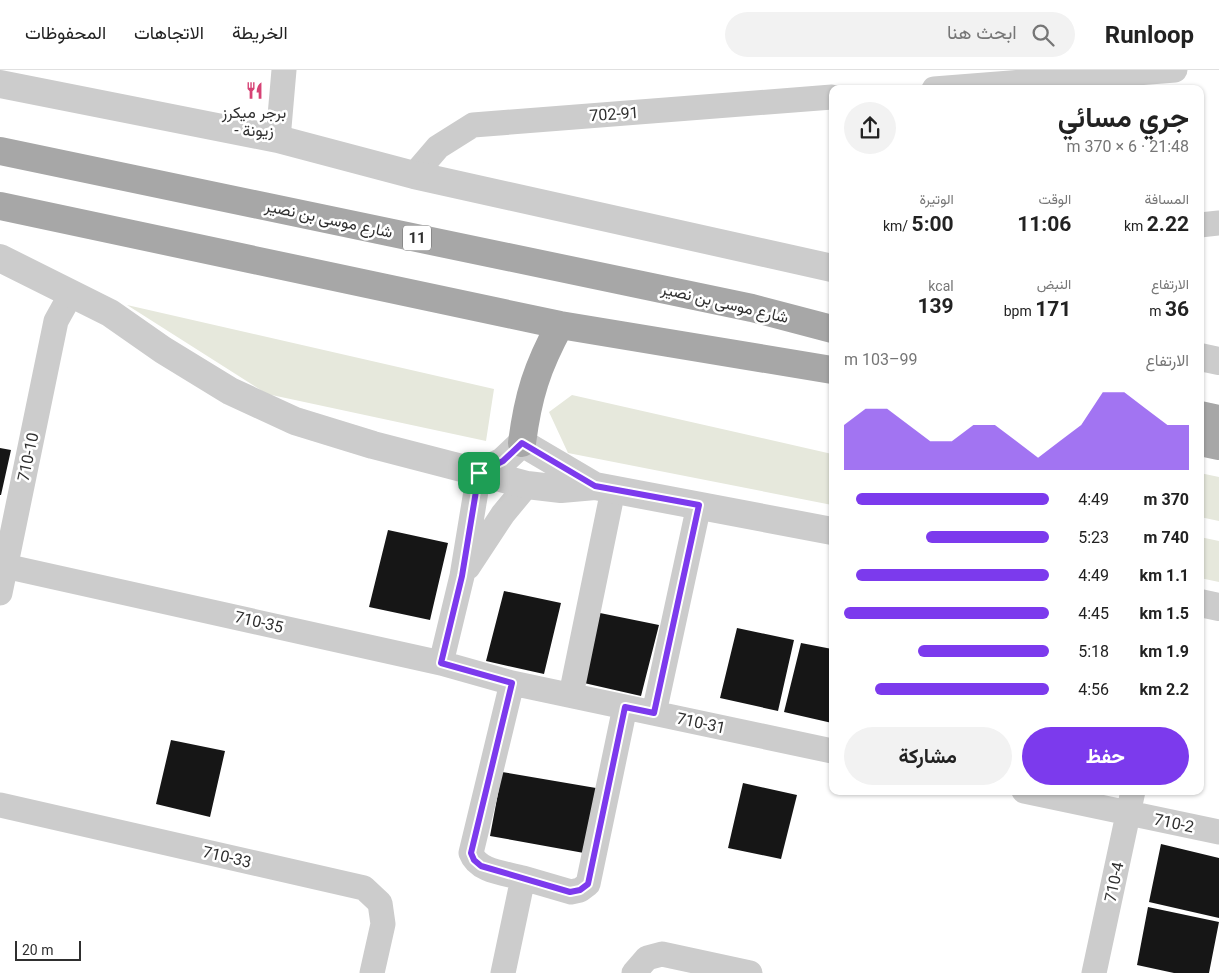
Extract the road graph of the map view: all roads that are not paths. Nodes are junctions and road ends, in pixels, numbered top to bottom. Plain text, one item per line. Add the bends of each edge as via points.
1 (284, 70) edge
2 (1175, 70) edge
3 (0, 84) edge
4 (985, 85) edge
5 (829, 97) edge
6 (278, 139) junction
7 (0, 151) edge
8 (414, 175) junction
9 (0, 206) edge
10 (1219, 224) edge
11 (1204, 226) edge
12 (0, 258) edge
13 (829, 267) edge
14 (71, 294) junction
15 (752, 308) junction
16 (829, 308) edge
17 (560, 325) junction
18 (829, 328) edge
19 (1204, 358) edge
20 (1219, 361) edge
21 (829, 370) edge
22 (1204, 416) edge
23 (1219, 419) edge
24 (522, 443) junction
25 (1204, 443) edge
26 (1219, 446) edge
27 (479, 473) junction
28 (527, 486) junction
29 (604, 488) junction
30 (699, 505) junction
31 (829, 530) edge
32 (3, 565) edge
33 (462, 576) junction
34 (0, 593) edge
35 (1204, 604) edge
36 (1219, 607) edge
37 (441, 663) junction
38 (512, 683) junction
39 (571, 696) junction
40 (625, 707) junction
41 (654, 713) junction
42 (829, 750) edge
43 (1063, 795) edge
44 (1131, 802) edge
45 (0, 805) edge
46 (1219, 832) edge
47 (523, 878) junction
48 (372, 973) edge
49 (503, 973) edge
50 (634, 973) edge
51 (750, 973) edge
52 (1094, 973) edge

1 - 6 street
2 - 4 street
3 - 6 street
5 - 8 street, 702-91 via 473,124 438,147
6 - 8 street
7 - 15 main road, شارع موسى بن نصير / 11
8 - 13 street
9 - 17 main road
10 - 11 street
12 - 14 street
14 - 27 street via 110,312 163,350 230,391 295,421
14 - 32 street, 710-10 via 56,321
15 - 16 main road
15 - 18 main road, شارع موسى بن نصير / 11
17 - 21 main road
17 - 24 main road via 534,382
19 - 20 street
22 - 23 main road
24 - 27 street via 503,461
24 - 29 street
25 - 26 main road
27 - 28 street
27 - 33 street
28 - 29 street
28 - 33 street via 503,514
29 - 30 street
29 - 39 street
30 - 31 street
30 - 41 street
32 - 34 street, 710-10
32 - 37 street, 710-35
33 - 37 street
35 - 36 street
37 - 38 street, 710-35
38 - 39 street, 710-31
38 - 47 street via 471,853 481,866
39 - 40 street, 710-31
40 - 41 street, 710-31
40 - 47 street via 588,884 570,892
41 - 42 street, 710-31
43 - 44 street
44 - 46 street, 710-2
44 - 52 street, 710-4
45 - 48 street, 710-33 via 364,888 380,903 383,924
47 - 49 street
50 - 51 street via 647,958 662,954

